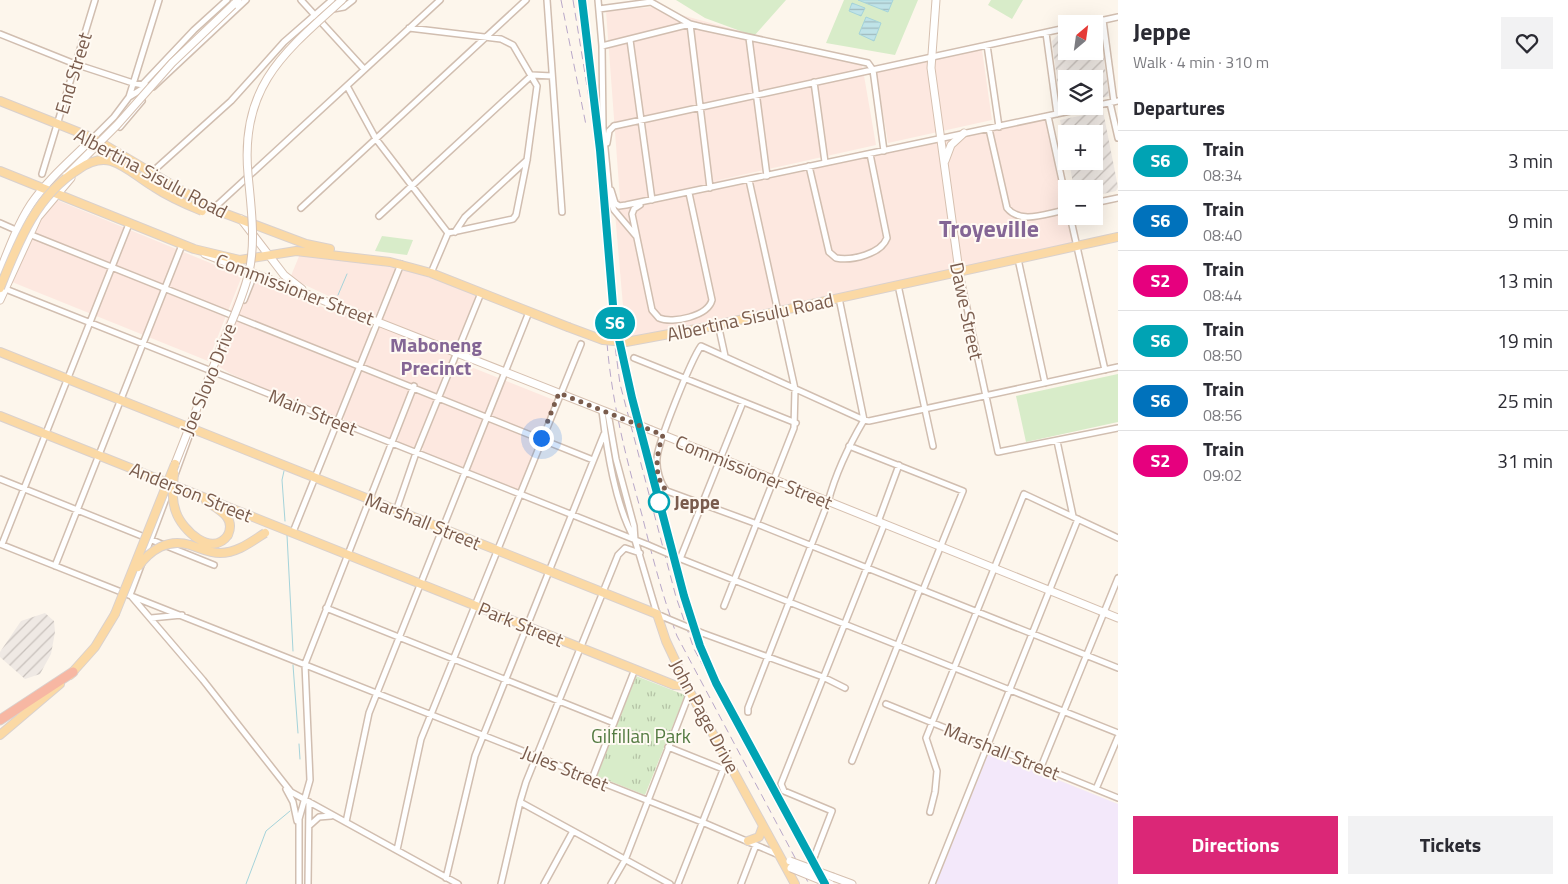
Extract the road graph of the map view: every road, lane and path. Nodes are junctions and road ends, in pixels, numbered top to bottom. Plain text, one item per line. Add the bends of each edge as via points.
1 (88, 0) edge
2 (159, 0) edge
3 (246, 0) edge
4 (301, 0) edge
5 (332, 0) edge
6 (342, 0) edge
7 (353, 0) edge
8 (440, 0) edge
9 (526, 0) edge
10 (547, 0) edge
11 (598, 0) edge
12 (936, 0) edge
13 (95, 1) edge
14 (233, 2) edge
15 (599, 9) junction
16 (321, 10) junction
17 (315, 15) junction
18 (1118, 17) edge
19 (1103, 20) joint
20 (690, 24) junction
21 (409, 28) junction
22 (1058, 30) edge
23 (1046, 32) junction
24 (0, 34) edge
25 (485, 37) junction
26 (749, 38) junction
27 (630, 40) junction
28 (987, 45) junction
29 (602, 48) junction
30 (931, 58) junction
31 (75, 64) junction
32 (364, 69) junction
33 (873, 70) junction
34 (532, 75) junction
35 (552, 76) junction
36 (814, 82) junction
37 (132, 83) junction
38 (146, 86) junction
39 (346, 86) junction
40 (756, 95) junction
41 (128, 97) junction
42 (0, 101) edge
43 (1114, 102) edge
44 (699, 108) junction
45 (1057, 114) junction
46 (1048, 116) junction
47 (641, 120) junction
48 (58, 124) junction
49 (614, 126) junction
50 (999, 127) junction
51 (989, 129) junction
52 (964, 134) junction
53 (93, 138) junction
54 (1118, 138) edge
55 (376, 139) junction
56 (941, 139) junction
57 (102, 144) junction
58 (606, 148) junction
59 (884, 151) junction
60 (870, 154) junction
61 (528, 160) junction
62 (826, 162) junction
63 (809, 166) junction
64 (944, 166) junction
65 (0, 171) edge
66 (151, 173) junction
67 (42, 174) dead end
68 (767, 176) junction
69 (749, 180) junction
70 (1062, 180) edge
71 (412, 186) junction
72 (710, 188) junction
73 (42, 189) junction
74 (611, 190) junction
75 (55, 191) junction
76 (689, 193) junction
77 (1118, 198) edge
78 (650, 201) junction
79 (1103, 201) edge
80 (301, 208) dead end
81 (213, 209) junction
82 (1058, 211) edge
83 (562, 212) dead end
84 (379, 216) dead end
85 (241, 220) junction
86 (0, 223) edge
87 (129, 224) junction
88 (1072, 225) edge
89 (16, 230) junction
90 (455, 232) junction
91 (448, 233) junction
92 (31, 235) junction
93 (636, 236) junction
94 (1118, 237) edge
95 (182, 245) junction
96 (1078, 246) junction
97 (194, 249) junction
98 (269, 256) junction
99 (1018, 259) junction
100 (390, 262) junction
101 (401, 264) junction
102 (112, 266) junction
103 (0, 271) edge
104 (959, 271) junction
105 (431, 273) junction
106 (254, 275) junction
107 (898, 285) junction
108 (2, 288) edge
109 (167, 288) junction
110 (480, 293) junction
111 (312, 296) junction
112 (839, 298) junction
113 (0, 300) edge
114 (778, 310) junction
115 (529, 312) junction
116 (238, 316) junction
117 (378, 321) junction
118 (90, 322) junction
119 (718, 324) junction
120 (143, 344) junction
121 (581, 344) dead end
122 (0, 352) edge
123 (458, 353) junction
124 (725, 356) junction
125 (634, 358) dead end
126 (360, 365) junction
127 (1118, 367) edge
128 (1105, 370) junction
129 (214, 372) junction
130 (505, 372) junction
131 (67, 378) junction
132 (686, 379) junction
133 (1045, 383) junction
134 (414, 386) junction
135 (795, 389) junction
136 (559, 393) junction
137 (439, 396) junction
138 (985, 396) junction
139 (122, 400) junction
140 (744, 402) junction
141 (925, 409) junction
142 (607, 412) junction
143 (0, 416) edge
144 (487, 416) junction
145 (864, 420) junction
146 (338, 421) junction
147 (796, 423) junction
148 (192, 428) junction
149 (1118, 428) edge
150 (45, 434) junction
151 (604, 434) junction
152 (663, 435) junction
153 (541, 438) junction
154 (1057, 440) junction
155 (392, 443) junction
156 (849, 446) junction
157 (933, 446) dead end
158 (416, 453) junction
159 (99, 455) junction
160 (720, 458) junction
161 (593, 460) junction
162 (175, 464) junction
163 (899, 465) junction
164 (464, 472) junction
165 (314, 477) junction
166 (0, 479) edge
167 (774, 479) junction
168 (172, 484) junction
169 (22, 488) junction
170 (194, 493) junction
171 (518, 494) junction
172 (370, 500) junction
173 (828, 502) junction
174 (702, 503) junction
175 (78, 509) junction
176 (396, 511) junction
177 (571, 515) junction
178 (1076, 518) junction
179 (757, 524) junction
180 (881, 524) junction
181 (443, 529) junction
182 (291, 531) junction
183 (1118, 538) edge
184 (150, 539) junction
185 (637, 541) junction
186 (1, 544) edge
187 (812, 546) junction
188 (940, 547) junction
189 (496, 550) junction
190 (640, 553) junction
191 (348, 554) junction
192 (678, 558) junction
193 (214, 565) dead end
194 (55, 566) junction
195 (868, 567) junction
196 (382, 568) joint
197 (994, 568) junction
198 (549, 571) junction
199 (131, 576) junction
200 (1118, 578) edge
201 (734, 580) junction
202 (421, 584) junction
203 (923, 590) junction
204 (1049, 591) junction
205 (602, 592) junction
206 (130, 594) junction
207 (790, 602) junction
208 (474, 605) junction
209 (724, 606) dead end
210 (326, 608) junction
211 (977, 612) junction
212 (1104, 613) junction
213 (658, 614) junction
214 (185, 615) junction
215 (151, 618) junction
216 (1118, 618) edge
217 (845, 624) junction
218 (527, 626) junction
219 (1032, 633) junction
220 (398, 638) junction
221 (898, 645) junction
222 (581, 647) junction
223 (1087, 655) junction
224 (767, 658) junction
225 (453, 660) junction
226 (305, 664) junction
227 (955, 668) junction
228 (1118, 668) edge
229 (635, 669) junction
230 (680, 671) junction
231 (73, 672) junction
232 (823, 677) junction
233 (660, 679) junction
234 (505, 680) junction
235 (845, 688) dead end
236 (689, 689) junction
237 (1010, 689) junction
238 (377, 693) junction
239 (558, 702) junction
240 (886, 704) dead end
241 (1064, 711) junction
242 (748, 712) dead end
243 (431, 714) junction
244 (0, 720) edge
245 (614, 723) junction
246 (932, 724) junction
247 (1118, 733) edge
248 (0, 736) edge
249 (484, 736) junction
250 (1118, 737) edge
251 (987, 746) junction
252 (668, 747) junction
253 (537, 757) junction
254 (727, 760) junction
255 (852, 761) dead end
256 (1041, 767) junction
257 (724, 769) junction
258 (592, 779) junction
259 (285, 787) junction
260 (1096, 789) junction
261 (308, 792) junction
262 (1118, 798) edge
263 (304, 800) junction
264 (646, 800) junction
265 (520, 802) junction
266 (309, 803) junction
267 (930, 812) dead end
268 (334, 816) junction
269 (346, 822) junction
270 (702, 822) junction
271 (308, 826) junction
272 (763, 826) junction
273 (298, 829) junction
274 (573, 831) junction
275 (748, 841) junction
276 (756, 845) junction
277 (397, 850) junction
278 (775, 854) junction
279 (625, 860) junction
280 (788, 864) junction
281 (809, 872) junction
282 (446, 878) junction
283 (832, 881) edge
284 (299, 884) edge
285 (308, 884) edge
286 (458, 884) edge
287 (501, 884) edge
288 (544, 884) edge
289 (612, 884) edge
290 (670, 884) edge
291 (678, 884) edge
292 (741, 884) edge
293 (795, 884) edge
294 (852, 884) edge
295 (932, 884) edge

1 - 13 street
2 - 37 street
3 - 38 street via 158,84
4 - 17 street
5 - 16 street
6 - 162 main road, Joe Slovo Drive, bridge via 283,56 268,75 256,100 246,147 252,222 249,272
7 - 16 street via 344,7
8 - 21 street
9 - 25 street
10 - 35 street
11 - 15 street
12 - 30 main road, Dawe Street
13 - 31 street, End Street
14 - 38 street via 187,36
14 - 75 main road, bridge via 172,63
15 - 20 street via 651,2
15 - 29 street
16 - 17 street
17 - 32 street
17 - 66 street via 279,48 231,101
18 - 19 street
19 - 43 street
20 - 26 street
20 - 27 street
20 - 44 street
21 - 25 street
21 - 32 street
22 - 23 street
23 - 28 street
23 - 45 street
24 - 31 street
25 - 34 street via 510,42
25 - 55 street
26 - 33 street via 864,62 872,65
26 - 40 street
27 - 29 street
27 - 47 street
28 - 30 street
28 - 50 street
29 - 49 street via 606,119
29 - 58 street
30 - 33 street
30 - 56 main road, Dawe Street
31 - 37 street
31 - 48 street, End Street
32 - 39 street
33 - 36 street
33 - 59 street
34 - 35 street
34 - 61 street via 537,89
34 - 71 street
35 - 83 street
36 - 40 street
36 - 62 street
37 - 38 street
37 - 41 street
38 - 41 street
38 - 57 street via 135,111
39 - 55 street
39 - 81 street
40 - 44 street
40 - 68 street
41 - 53 street
42 - 48 main road, Albertina Sisulu Road
43 - 45 street
43 - 54 street
44 - 47 street
44 - 72 street
45 - 46 street
46 - 50 street
46 - 70 street
47 - 49 street
47 - 78 street
48 - 53 main road, Albertina Sisulu Road
48 - 67 street, End Street
49 - 58 street via 609,131
50 - 51 street
51 - 52 street
51 - 82 street via 1007,208 1023,218
52 - 56 street
52 - 64 main road via 951,145
53 - 57 main road, Albertina Sisulu Road
53 - 73 main road
55 - 71 street
55 - 80 street
56 - 59 street
56 - 64 main road, Dawe Street
57 - 66 main road, Albertina Sisulu Road
57 - 75 main road
58 - 74 street
59 - 60 street
60 - 62 street
60 - 63 street via 887,235 884,245 874,252 841,259 831,256
61 - 90 street via 465,217
61 - 90 street via 516,215 509,220
62 - 63 street
63 - 68 street
64 - 104 main road, Dawe Street
65 - 73 main road, Commissioner Street
66 - 81 main road, Albertina Sisulu Road
68 - 69 street
69 - 72 street
69 - 114 street
71 - 84 street
71 - 91 street
72 - 76 street
73 - 75 main road, Commissioner Street
73 - 89 main road
74 - 78 street via 619,206
74 - 93 street via 612,207
75 - 81 main road, bridge via 88,164 106,160 119,164 166,195 202,211
75 - 87 main road, Commissioner Street
75 - 92 main road
75 - 108 main road, bridge via 25,230
76 - 78 street
76 - 93 street via 711,292 711,303 701,313 671,320 659,318 652,310
77 - 79 street
78 - 93 street via 633,211
81 - 85 main road, Albertina Sisulu Road
85 - 98 main road
85 - 100 main road, Albertina Sisulu Road via 318,247
86 - 89 street
87 - 95 main road, Commissioner Street
87 - 102 street
88 - 96 street
89 - 92 street
89 - 103 main road
90 - 91 street
91 - 105 street
92 - 102 street
92 - 108 main road
94 - 96 main road, Albertina Sisulu Road
95 - 97 main road, Commissioner Street
95 - 109 street
96 - 99 main road, Albertina Sisulu Road
96 - 128 street
97 - 98 main road, Albertina Sisulu Road via 240,260
97 - 106 main road, Commissioner Street
98 - 100 main road, Albertina Sisulu Road via 305,251
98 - 111 main road via 288,280
99 - 104 main road, Albertina Sisulu Road
99 - 133 street
100 - 101 main road, Albertina Sisulu Road
101 - 105 main road, Albertina Sisulu Road
101 - 117 street
102 - 109 street
102 - 118 street
104 - 107 main road, Albertina Sisulu Road
104 - 138 street, Dawe Street
105 - 110 main road, Albertina Sisulu Road
106 - 111 main road, Commissioner Street
106 - 116 street
107 - 112 main road, Albertina Sisulu Road
107 - 141 street
108 - 113 main road
108 - 118 street, Main Street
109 - 116 street
109 - 120 street
110 - 115 main road, Albertina Sisulu Road
110 - 123 street
111 - 117 main road, Commissioner Street
112 - 114 main road, Albertina Sisulu Road
112 - 145 street
114 - 119 main road, Albertina Sisulu Road
114 - 135 street
115 - 119 main road, Albertina Sisulu Road, bridge via 602,340 626,342
115 - 130 street
116 - 126 street
116 - 129 street
117 - 123 main road, Commissioner Street
117 - 126 street
118 - 120 street, Main Street
118 - 131 street
119 - 124 street
120 - 129 street, Main Street
120 - 139 street
121 - 136 street
122 - 131 main road, Marshall Street
123 - 130 main road, Commissioner Street
123 - 137 street
124 - 132 street via 701,346
124 - 135 street
125 - 132 street
126 - 134 street
126 - 146 street
127 - 128 street
128 - 133 street
129 - 146 street, Main Street
129 - 148 street
130 - 136 main road, Commissioner Street
130 - 144 street
131 - 139 main road, Marshall Street
131 - 150 street
132 - 140 street
132 - 152 street
133 - 138 street
134 - 137 street
134 - 155 street
135 - 145 street
135 - 147 street
136 - 142 main road, Commissioner Street
136 - 153 street
137 - 144 street
137 - 158 street
138 - 141 street
138 - 154 street, Dawe Street via 998,452
139 - 148 main road, Marshall Street
139 - 159 street
140 - 147 street
140 - 160 street
141 - 145 street
141 - 157 street
142 - 151 street, John Page Drive
142 - 152 main road, Commissioner Street, bridge
142 - 185 street, John Page Drive
143 - 150 main road, Anderson Street
144 - 153 street
144 - 164 street
145 - 156 street
146 - 155 street, Main Street
146 - 165 street
147 - 167 street
148 - 165 main road, Marshall Street
148 - 168 street
149 - 154 street
150 - 159 main road, Anderson Street
150 - 169 street
151 - 161 street
151 - 185 street, John Page Drive via 626,524
152 - 160 main road, Commissioner Street
152 - 174 street via 656,462 664,488
153 - 161 street
153 - 171 street
154 - 178 street
155 - 158 street, Main Street
155 - 172 street
156 - 163 street
156 - 173 street
158 - 164 street, Main Street
158 - 176 street
159 - 168 main road, Anderson Street
159 - 175 street
160 - 167 main road, Commissioner Street
160 - 174 street
161 - 177 street
162 - 170 main road, bridge via 174,504 182,525 194,537 218,543 228,534 231,526 228,518
162 - 199 main road, Joe Slovo Drive, bridge
163 - 180 street
163 - 188 street via 963,491
164 - 171 street, Main Street
164 - 181 street
165 - 172 main road, Marshall Street
165 - 182 street
166 - 169 street
167 - 173 main road, Commissioner Street
167 - 179 street
168 - 170 main road, Anderson Street
168 - 184 street
169 - 175 street
169 - 186 street
170 - 182 main road, Anderson Street
171 - 177 street, Main Street
171 - 189 street
172 - 176 main road, Marshall Street
172 - 191 street
173 - 180 main road, Commissioner Street
173 - 187 street
174 - 179 street
174 - 192 street
175 - 184 street
175 - 194 street
176 - 181 main road, Marshall Street
177 - 185 street, Main Street
177 - 198 street
178 - 183 street
178 - 197 street via 1024,494
178 - 204 street
179 - 187 street
179 - 201 street
180 - 188 main road, Commissioner Street
180 - 195 street
181 - 189 main road, Marshall Street
181 - 202 street
182 - 191 main road, Anderson Street
182 - 199 main road, bridge via 265,533 228,552 208,551 184,543 164,545 147,556
184 - 193 street
184 - 206 street
185 - 190 street, John Page Drive
185 - 192 street, bridge
186 - 194 street, Jules Street
187 - 195 street
187 - 207 street
188 - 197 main road, Commissioner Street
188 - 203 street
189 - 198 main road, Marshall Street
189 - 208 street
190 - 205 street via 628,548 619,552
190 - 213 street, John Page Drive
191 - 196 main road, Anderson Street
191 - 210 street
192 - 201 street
194 - 206 street, Jules Street
195 - 203 street
195 - 217 street
196 - 202 main road, Park Street
197 - 204 main road, Commissioner Street
197 - 211 street
198 - 205 main road, Marshall Street
198 - 218 street
199 - 231 main road, Joe Slovo Drive, bridge via 115,614 95,647
200 - 212 street
201 - 207 street
201 - 209 street
202 - 208 main road, Park Street
202 - 220 street
203 - 211 street
203 - 221 street via 920,589
204 - 212 main road, Commissioner Street
204 - 219 street
205 - 213 main road, Marshall Street
205 - 222 street
206 - 214 street, Jules Street
206 - 215 street
207 - 217 street
207 - 224 street
208 - 218 main road, Park Street
208 - 225 street
210 - 220 street
210 - 226 street
211 - 219 street
211 - 227 street
212 - 216 main road, Commissioner Street
212 - 223 street
213 - 224 street, Marshall Street, bridge
213 - 230 main road, John Page Drive
214 - 215 street
214 - 226 street, Jules Street
215 - 259 street
217 - 221 street
217 - 232 street
218 - 222 main road, Park Street
218 - 234 street
219 - 223 street
219 - 237 street
220 - 225 street
220 - 238 street
221 - 227 street
221 - 255 street
222 - 229 main road, Park Street
222 - 239 street
223 - 228 street
223 - 241 street
224 - 232 street, Marshall Street
224 - 242 street
225 - 234 street
225 - 243 street
226 - 238 street, Jules Street
226 - 261 street
227 - 237 street
227 - 246 street
229 - 233 main road, Park Street
229 - 245 street
230 - 233 main road via 672,678
230 - 236 main road, John Page Drive
231 - 244 highway
231 - 248 main road, Joe Slovo Drive
232 - 235 street, Marshall Street
232 - 281 street, bridge via 781,784 782,789 832,811
233 - 236 main road, Park Street
234 - 239 street
234 - 249 street
236 - 252 street
236 - 254 main road, John Page Drive
237 - 241 street
237 - 251 street
238 - 243 street, Jules Street
238 - 269 street via 369,713
239 - 245 street
239 - 253 street
240 - 246 street, Marshall Street
241 - 247 street
241 - 256 street
243 - 249 street, Jules Street
243 - 277 street via 419,747
245 - 258 street
246 - 251 street, Marshall Street
246 - 267 street via 926,743 934,760 937,781
249 - 253 street, Jules Street
249 - 282 street via 470,772
250 - 260 street
251 - 256 street, Marshall Street
251 - 295 street
252 - 257 street
252 - 264 street
253 - 258 street, Jules Street
253 - 265 street
254 - 257 street
254 - 272 main road, John Page Drive
256 - 260 street, Marshall Street
257 - 270 street
258 - 264 street, Jules Street
259 - 263 street
259 - 273 street
260 - 262 street, Marshall Street
261 - 263 street
261 - 266 street
263 - 266 street
263 - 273 street
264 - 270 street, Jules Street
264 - 279 street
265 - 274 street
265 - 287 street
266 - 268 street
266 - 271 street
268 - 269 street
268 - 271 street via 319,817
269 - 277 street
270 - 275 street, Jules Street
270 - 291 street
271 - 285 street
272 - 275 main road via 759,837
272 - 278 main road, John Page Drive
273 - 284 street
274 - 279 street
274 - 288 street
275 - 276 street, Jules Street
276 - 278 street, Jules Street
276 - 292 street
277 - 282 street
278 - 280 main road, John Page Drive
279 - 289 street
279 - 290 street
280 - 281 main road, bridge
280 - 293 main road, John Page Drive
281 - 283 main road, bridge
282 - 286 street
283 - 294 main road

